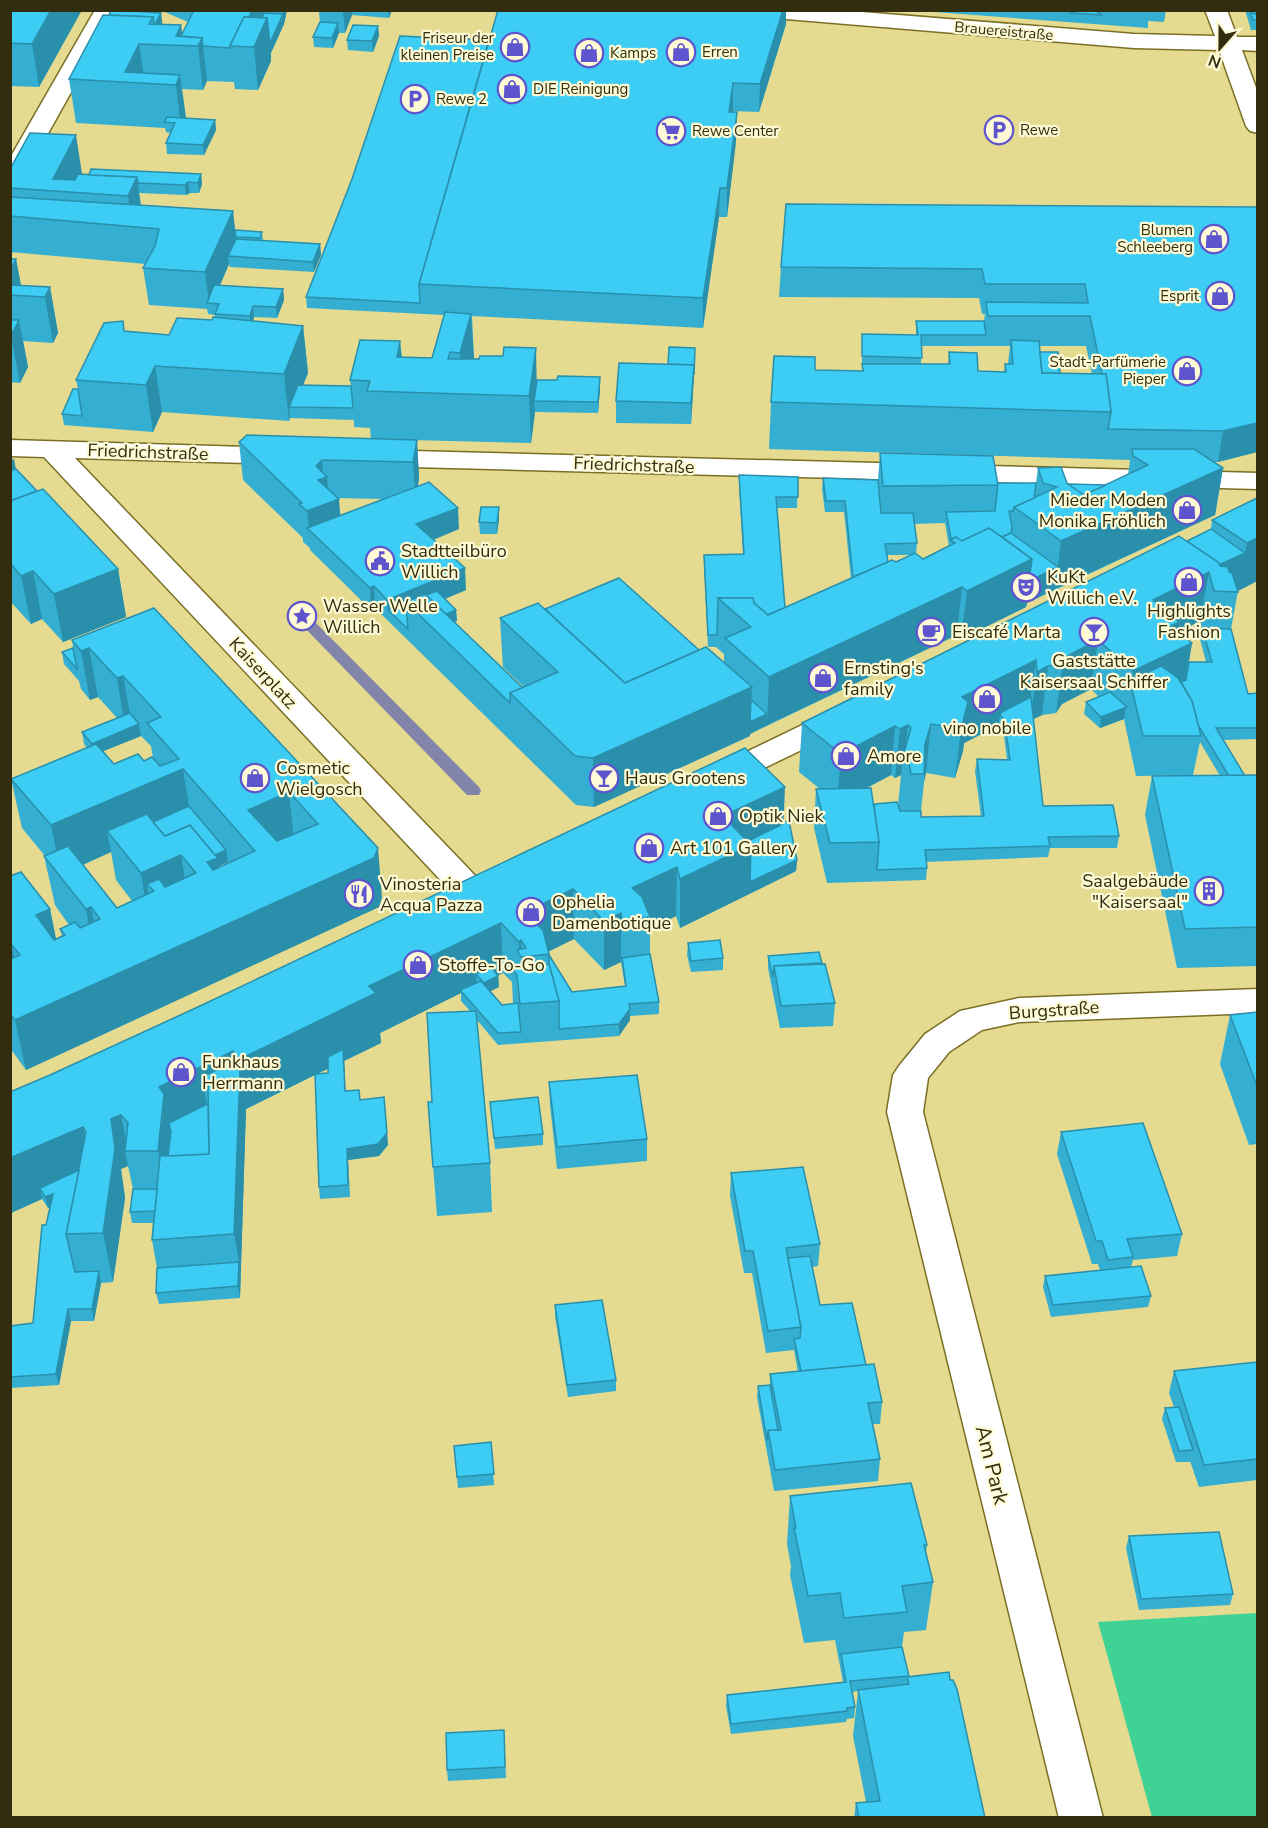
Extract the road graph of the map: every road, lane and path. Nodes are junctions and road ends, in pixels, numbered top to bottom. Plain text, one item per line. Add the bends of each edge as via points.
1 (106, 10) edge
2 (750, 10) edge
3 (1216, 10) edge
4 (1227, 44) junction
5 (1257, 44) edge
6 (1257, 126) edge
7 (10, 180) edge
8 (10, 448) edge
9 (51, 449) junction
10 (314, 456) edge
11 (350, 457) edge
12 (1257, 481) edge
13 (869, 705) edge
14 (687, 794) edge
15 (443, 911) edge
16 (1257, 1001) edge
17 (905, 1112) joint
18 (1081, 1818) edge

1 - 7 street
2 - 4 street, Brauereistraße via 1134,41
3 - 4 street
4 - 5 street, Brauereistraße
4 - 6 street
8 - 9 street, Friedrichstraße
9 - 10 street, Friedrichstraße
9 - 15 street, Kaiserplatz via 485,891
11 - 12 street, Friedrichstraße
13 - 14 street
16 - 17 street, Burgstraße via 1019,1010 972,1020 937,1043 911,1075
17 - 18 street, Am Park

